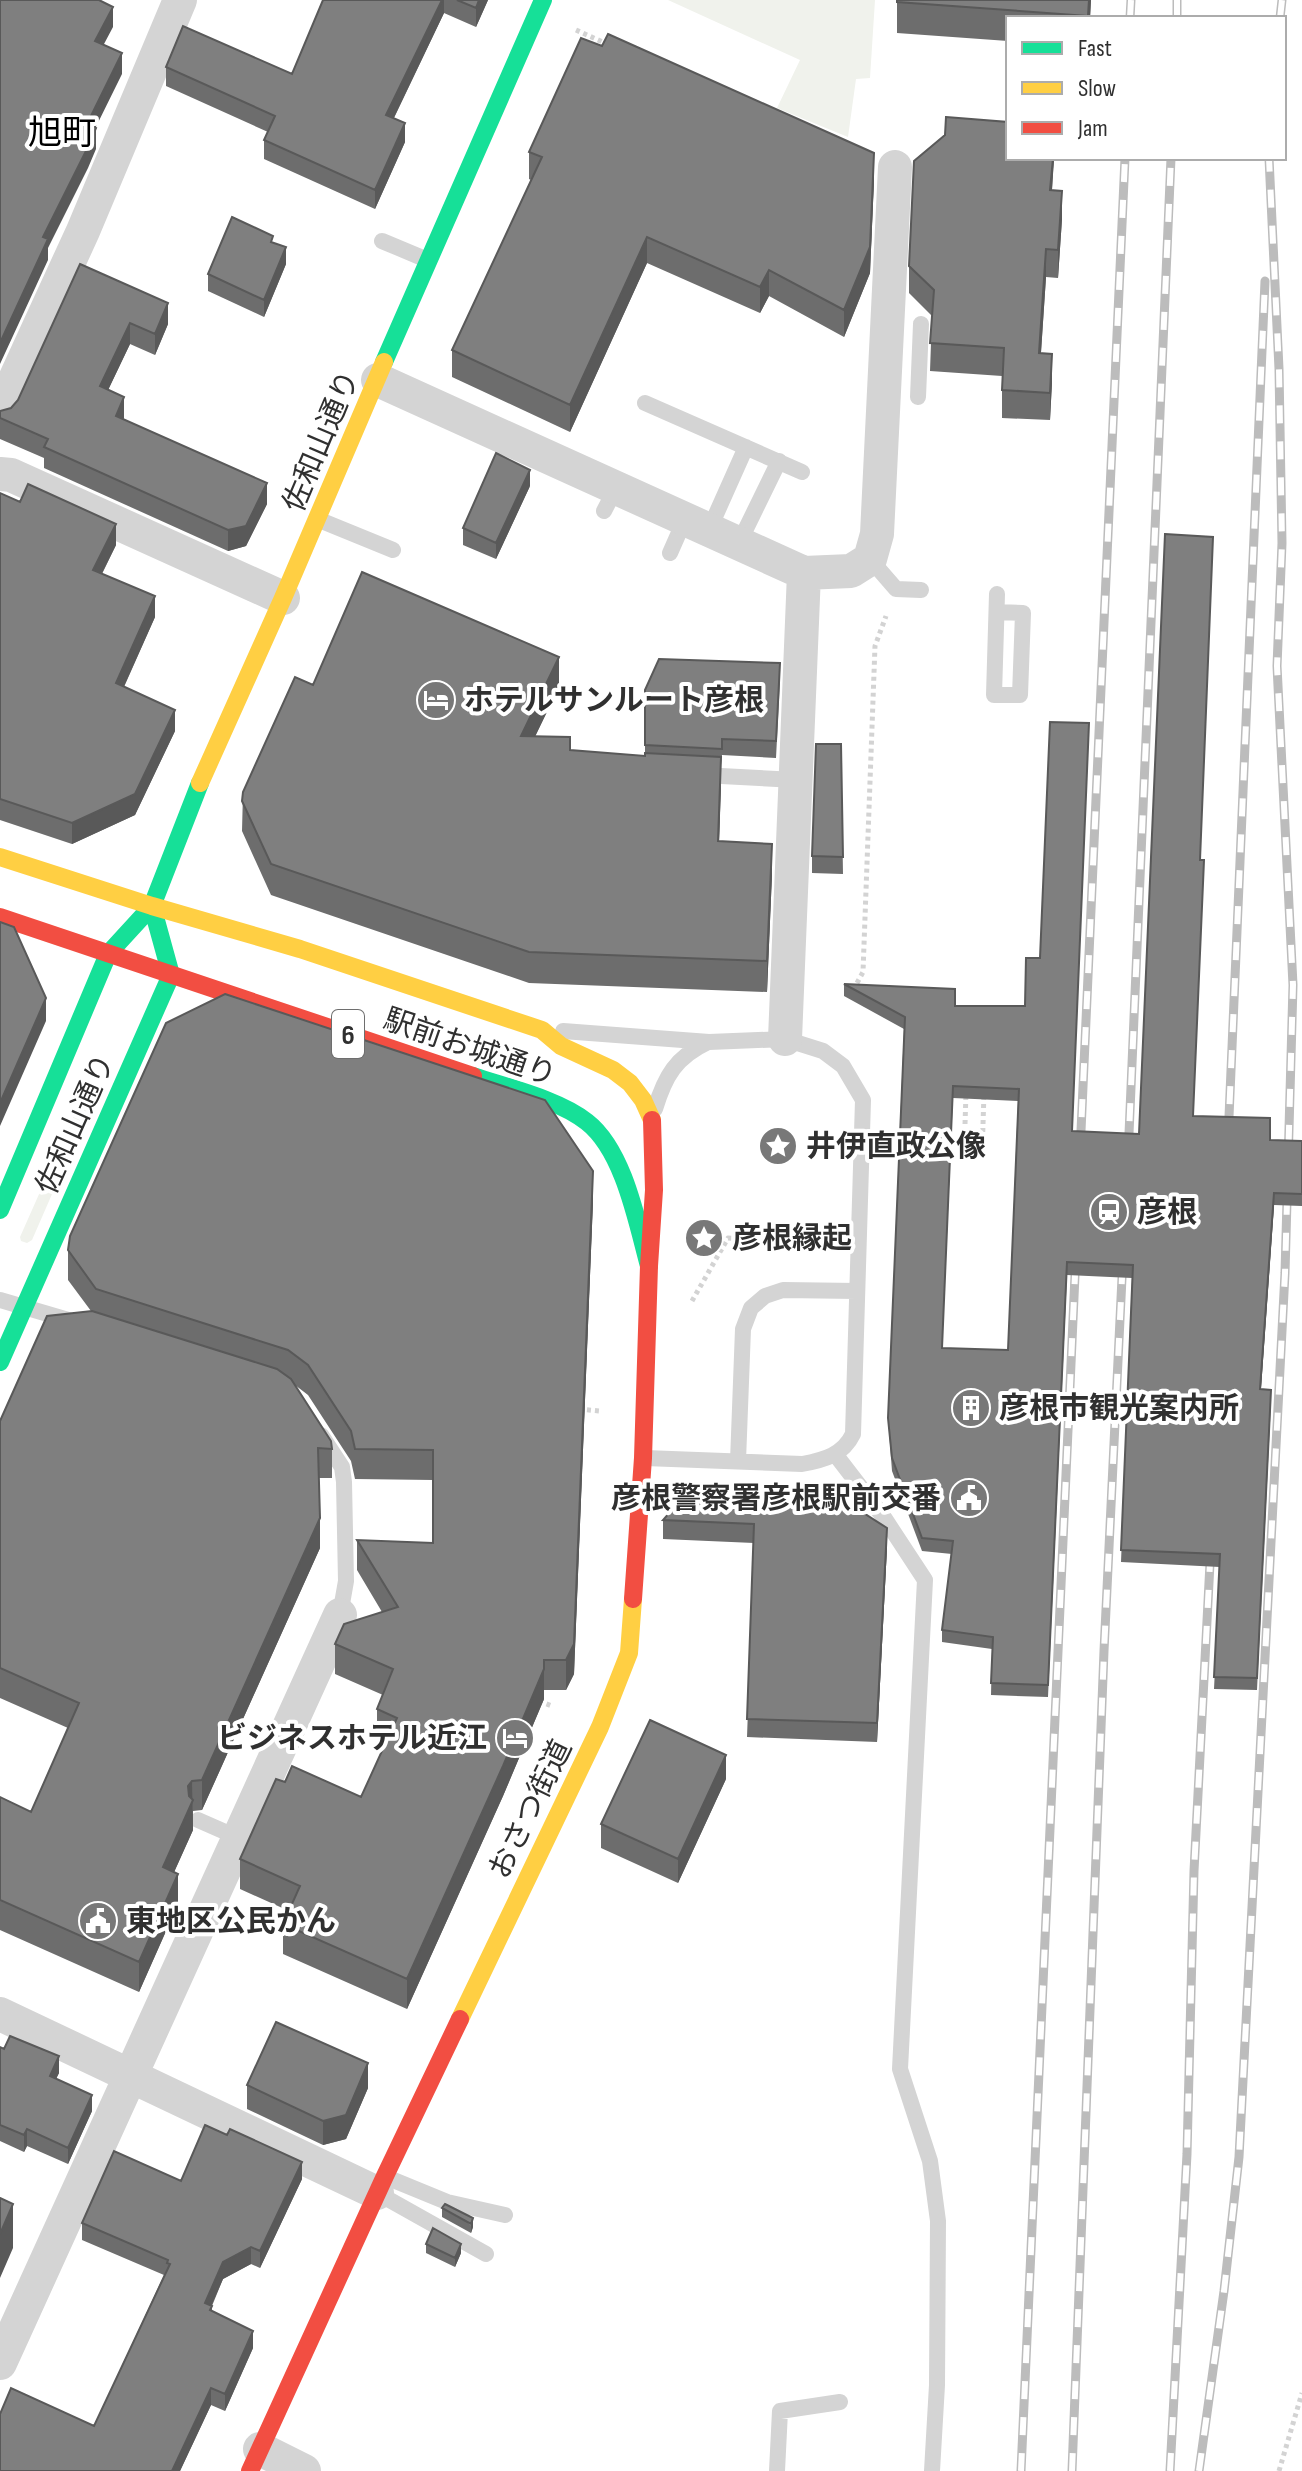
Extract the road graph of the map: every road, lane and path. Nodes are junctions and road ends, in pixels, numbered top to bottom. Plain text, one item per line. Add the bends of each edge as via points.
1 (543, 0) edge
2 (178, 1) edge
3 (575, 30) dead end
4 (619, 49) edge
5 (895, 167) dead end
6 (382, 241) dead end
7 (429, 260) junction
8 (921, 324) dead end
9 (378, 380) junction
10 (918, 397) dead end
11 (645, 403) dead end
12 (0, 412) edge
13 (746, 447) junction
14 (779, 461) junction
15 (802, 472) dead end
16 (0, 474) edge
17 (317, 519) junction
18 (711, 531) junction
19 (393, 550) dead end
20 (670, 553) dead end
21 (870, 559) junction
22 (804, 573) junction
23 (896, 589) junction
24 (921, 590) dead end
25 (997, 594) dead end
26 (283, 598) junction
27 (997, 612) junction
28 (689, 775) edge
29 (796, 780) junction
30 (0, 857) edge
31 (152, 906) junction
32 (0, 917) edge
33 (108, 954) junction
34 (171, 975) junction
35 (857, 983) edge
36 (542, 1030) junction
37 (785, 1039) junction
38 (709, 1042) junction
39 (967, 1085) edge
40 (984, 1085) edge
41 (652, 1120) junction
42 (964, 1156) dead end
43 (982, 1156) dead end
44 (0, 1210) edge
45 (649, 1266) junction
46 (857, 1291) junction
47 (0, 1300) edge
48 (25, 1307) junction
49 (88, 1326) edge
50 (0, 1362) edge
51 (570, 1409) edge
52 (600, 1411) dead end
53 (316, 1427) edge
54 (835, 1454) junction
55 (643, 1458) junction
56 (738, 1461) junction
57 (340, 1615) joint
58 (538, 1700) edge
59 (552, 1706) dead end
60 (198, 1820) dead end
61 (239, 1838) junction
62 (0, 2014) edge
63 (130, 2077) junction
64 (381, 2184) junction
65 (505, 2215) dead end
66 (486, 2254) dead end
67 (0, 2363) edge
68 (1302, 2393) edge
69 (840, 2402) dead end
70 (255, 2460) edge
71 (304, 2471) edge
72 (777, 2471) edge
73 (932, 2471) edge
74 (1279, 2471) edge

1 - 7 street, 佐和山通り
2 - 12 street via 86,232
3 - 4 path
5 - 21 street via 877,534
6 - 7 lane
7 - 9 street, 佐和山通り
8 - 10 lane
9 - 17 street, 佐和山通り
9 - 18 street via 610,499
11 - 13 lane
13 - 14 lane
13 - 18 lane
14 - 15 lane
14 - 18 lane
16 - 26 street
17 - 19 lane
17 - 26 street, 佐和山通り
18 - 20 lane
18 - 22 street
21 - 22 street via 851,571
21 - 23 lane
22 - 29 street via 796,629
23 - 24 lane
23 - 35 path via 875,646 863,972
25 - 27 lane
26 - 31 street, 佐和山通り via 192,801
27 - 27 lane via 1023,613 1020,695 994,695
28 - 29 lane
29 - 37 street
30 - 31 street, 駅前お城通り / 6
31 - 33 street, 佐和山通り
31 - 34 street
31 - 36 street, 駅前お城通り / 6
32 - 33 street, 駅前お城通り / 6
33 - 34 street, 駅前お城通り / 6
33 - 44 street, 佐和山通り
34 - 45 street, 駅前お城通り / 6 via 524,1093 588,1123 617,1162
34 - 48 street, 佐和山通り
36 - 38 lane
36 - 41 street, 駅前お城通り / 6 via 630,1083
37 - 38 lane
37 - 46 lane via 823,1051 843,1066 863,1100
38 - 41 lane via 690,1050 671,1070
39 - 42 path
40 - 43 path
41 - 45 street, おさつ街道
45 - 55 street, おさつ街道
46 - 54 lane via 853,1434
46 - 56 lane via 783,1290 751,1308 743,1329
47 - 48 lane
48 - 49 lane
48 - 50 street, 佐和山通り
51 - 52 path
53 - 57 lane via 342,1467 344,1482 346,1581
54 - 56 lane via 802,1464
54 - 73 lane via 925,1580 900,2069 930,2161 938,2221
55 - 56 lane
55 - 64 street, おさつ街道 via 629,1653 600,1727
57 - 61 street
58 - 59 path
60 - 61 lane
61 - 63 street
62 - 63 street
63 - 64 street
63 - 67 street
64 - 65 lane
64 - 66 lane
64 - 70 street, おさつ街道
68 - 74 path
69 - 72 lane via 780,2411
70 - 71 street

